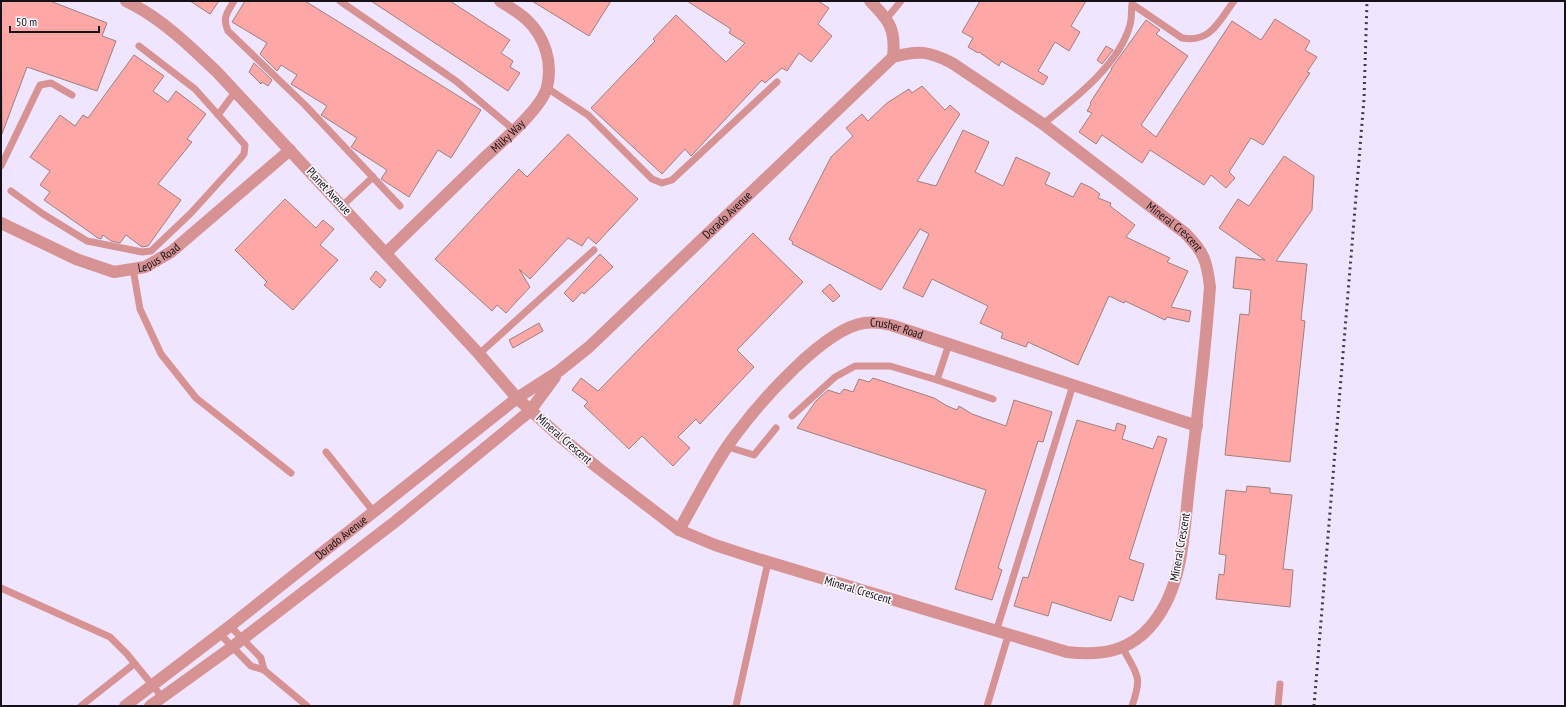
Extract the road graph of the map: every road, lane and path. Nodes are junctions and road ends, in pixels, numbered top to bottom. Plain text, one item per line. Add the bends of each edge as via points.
1 (126, 1) edge
2 (234, 1) edge
3 (340, 1) edge
4 (500, 1) edge
5 (870, 1) edge
6 (901, 1) edge
7 (1234, 1) edge
8 (1131, 2) edge
9 (887, 18) junction
10 (140, 46) dead end
11 (893, 57) junction
12 (776, 82) dead end
13 (547, 88) junction
14 (235, 92) junction
15 (72, 95) dead end
16 (218, 115) junction
17 (1043, 124) junction
18 (514, 130) junction
19 (290, 150) junction
20 (1, 166) edge
21 (373, 177) junction
22 (12, 191) dead end
23 (342, 206) junction
24 (400, 206) dead end
25 (1, 223) edge
26 (594, 250) dead end
27 (386, 253) junction
28 (133, 269) junction
29 (949, 344) junction
30 (479, 354) junction
31 (559, 371) junction
32 (937, 380) junction
33 (1072, 385) junction
34 (517, 398) junction
35 (993, 399) dead end
36 (530, 411) junction
37 (792, 416) dead end
38 (1197, 426) junction
39 (776, 428) dead end
40 (728, 447) junction
41 (326, 452) dead end
42 (291, 473) dead end
43 (373, 511) junction
44 (679, 530) junction
45 (768, 562) junction
46 (1, 588) edge
47 (230, 626) junction
48 (996, 632) junction
49 (220, 634) junction
50 (1008, 636) junction
51 (243, 639) junction
52 (232, 647) junction
53 (1122, 647) junction
54 (134, 664) junction
55 (264, 670) junction
56 (1280, 684) dead end
57 (152, 685) junction
58 (162, 697) junction
59 (738, 704) edge
60 (81, 706) edge
61 (125, 706) edge
62 (150, 706) edge
63 (307, 706) edge
64 (987, 706) edge
65 (1132, 706) edge
66 (1278, 706) edge

1 - 14 street, Planet Avenue via 189,45
2 - 21 lane via 224,17 228,32 305,105
3 - 18 lane via 456,81
4 - 13 street, Milky Way via 527,20 542,42 549,65
5 - 9 street
6 - 9 lane
7 - 8 lane via 1208,34 1200,39 1182,38
8 - 17 lane via 1130,25 1122,46 1072,101
9 - 11 street via 895,42
10 - 16 lane via 194,89
11 - 17 street, Mineral Crescent via 913,51 938,56
11 - 31 street, Dorado Avenue via 589,347
12 - 13 lane via 672,180 662,183 652,179 588,115
13 - 18 street, Milky Way via 535,108
14 - 16 lane
14 - 19 street, Planet Avenue
15 - 20 lane via 52,83 40,86
16 - 22 lane via 245,144 244,154 191,213 151,250 142,252 87,241
17 - 38 street, Mineral Crescent via 1185,233 1200,248 1208,265 1210,287
18 - 27 street, Milky Way
19 - 23 street, Planet Avenue
19 - 28 street, Lepus Road via 171,252 145,267
21 - 23 lane
21 - 24 lane
23 - 27 street, Planet Avenue
25 - 28 street, Lepus Road via 76,259 114,272
26 - 30 lane
27 - 30 street, Planet Avenue
28 - 42 lane via 140,309 161,354 196,398
29 - 32 lane
29 - 33 street, Crusher Road
29 - 40 street, Crusher Road via 878,323 862,323 836,334 800,361 736,433
30 - 34 street, Planet Avenue
31 - 34 street, Dorado Avenue
31 - 36 street, Dorado Avenue
32 - 35 lane
32 - 37 lane via 890,366 855,366 835,377
33 - 38 street, Crusher Road
33 - 48 lane
34 - 36 street, Mineral Crescent
34 - 43 street, Dorado Avenue
36 - 44 street, Mineral Crescent via 598,468
36 - 51 street, Dorado Avenue via 396,521
38 - 53 street, Mineral Crescent via 1180,557 1173,586 1154,623 1135,640
39 - 40 lane via 754,455
40 - 44 street, Crusher Road
41 - 43 lane
43 - 47 street, Dorado Avenue
44 - 45 street, Mineral Crescent
45 - 48 street, Mineral Crescent
45 - 59 lane
46 - 54 lane via 110,637
47 - 49 street, Dorado Avenue
47 - 51 lane
48 - 50 street, Mineral Crescent
49 - 52 lane
49 - 57 street, Dorado Avenue
50 - 53 street, Mineral Crescent via 1067,652 1087,654 1106,653
50 - 64 lane
51 - 52 street, Dorado Avenue
51 - 55 lane via 262,658
52 - 55 lane via 251,666
52 - 58 street, Dorado Avenue
53 - 65 lane via 1138,676 1138,688
54 - 57 lane
54 - 60 lane
55 - 63 lane
56 - 66 lane
57 - 58 lane
57 - 61 street, Dorado Avenue
58 - 62 street, Dorado Avenue

